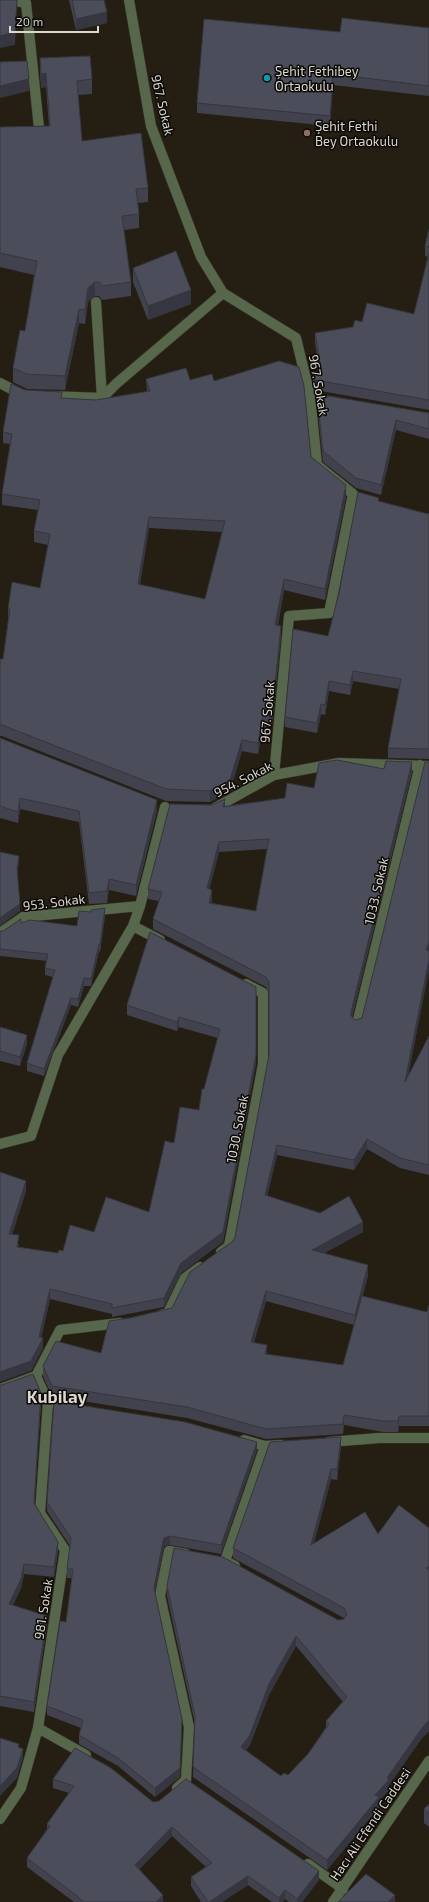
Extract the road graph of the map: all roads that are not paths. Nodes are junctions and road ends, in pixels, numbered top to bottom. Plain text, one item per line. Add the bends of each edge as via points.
1 (12, 0) edge
2 (129, 0) edge
3 (39, 128) edge
4 (223, 293) junction
5 (96, 302) dead end
6 (0, 383) edge
7 (102, 398) junction
8 (424, 765) edge
9 (274, 775) junction
10 (165, 806) dead end
11 (204, 809) edge
12 (140, 906) junction
13 (133, 926) junction
14 (0, 933) edge
15 (167, 944) edge
16 (236, 979) edge
17 (357, 1024) edge
18 (0, 1144) edge
19 (149, 1318) edge
20 (129, 1322) edge
21 (36, 1376) junction
22 (0, 1389) edge
23 (48, 1402) junction
24 (63, 1404) edge
25 (236, 1438) edge
26 (429, 1438) edge
27 (318, 1442) edge
28 (295, 1444) edge
29 (265, 1446) junction
30 (197, 1556) edge
31 (211, 1559) edge
32 (225, 1561) junction
33 (246, 1572) edge
34 (38, 1728) junction
35 (96, 1761) edge
36 (427, 1766) edge
37 (171, 1793) edge
38 (0, 1819) edge
39 (297, 1857) edge
40 (343, 1889) junction
41 (333, 1902) edge

1 - 3 street via 26,3
2 - 4 street, 967. Sokak via 152,126 202,257
4 - 7 street
4 - 9 street, 967. Sokak via 296,338 314,397 317,465 357,495 329,613 289,616
5 - 7 street
6 - 7 street via 25,396
8 - 9 street, 954. Sokak via 339,763
8 - 17 street, 1033. Sokak
9 - 11 street, 954. Sokak via 212,809
10 - 12 street
12 - 13 street
12 - 14 street, 953. Sokak via 22,917
13 - 15 street
13 - 18 street via 58,1055 31,1136
16 - 19 street, 1030. Sokak via 263,993 263,1064 229,1246 185,1278 168,1313
20 - 21 street via 60,1330
21 - 22 street
21 - 23 street
23 - 24 street
23 - 34 street, 981. Sokak via 40,1513 65,1550
25 - 29 street
26 - 27 street
28 - 29 street
29 - 32 street
30 - 37 street via 169,1552 160,1596 189,1727 190,1782
31 - 32 street
32 - 33 street
34 - 35 street
34 - 38 street, 981. Sokak via 21,1788
36 - 40 street, Hacı Ali Efendi Caddesi
39 - 40 street
40 - 41 street, Hacı Ali Efendi Caddesi

